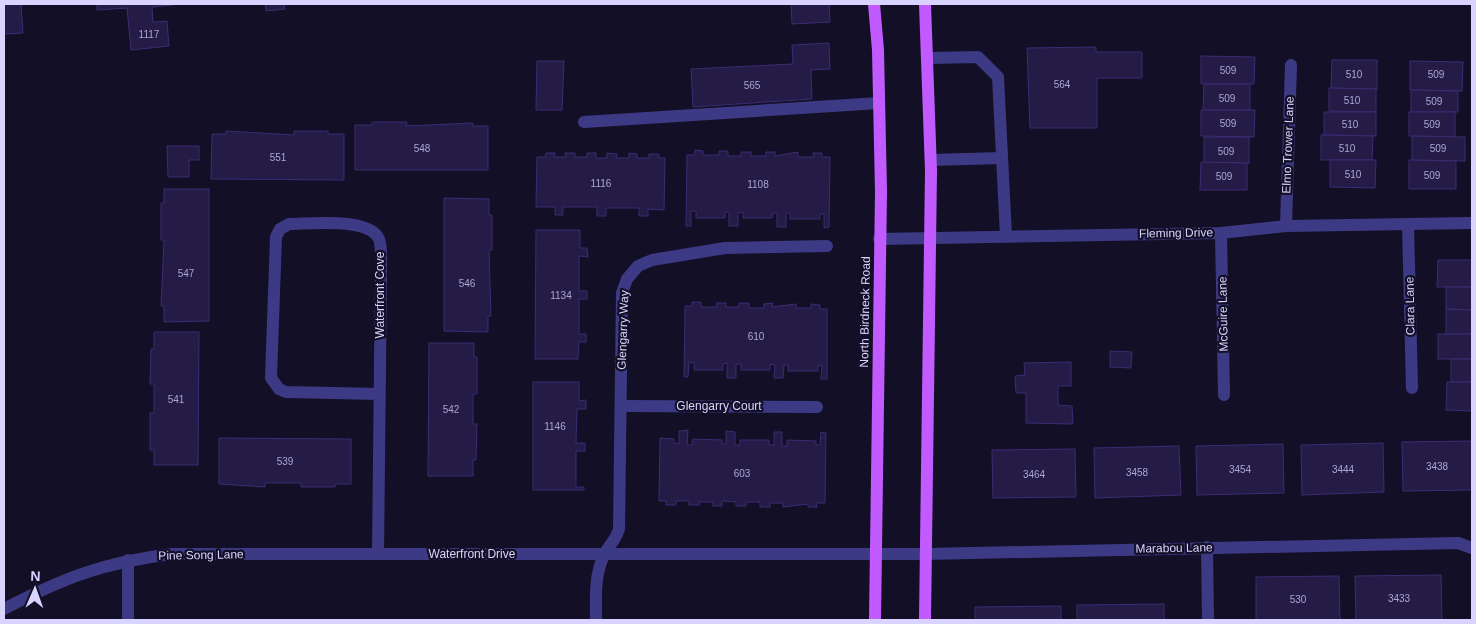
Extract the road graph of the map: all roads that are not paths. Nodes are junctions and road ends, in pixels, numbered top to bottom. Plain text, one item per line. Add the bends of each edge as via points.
1 (874, 4) edge
2 (925, 4) edge
3 (928, 58) junction
4 (1291, 65) dead end
5 (879, 103) junction
6 (584, 122) dead end
7 (1002, 158) junction
8 (931, 160) junction
9 (1472, 223) edge
10 (1408, 225) junction
11 (1286, 226) junction
12 (1221, 233) junction
13 (1006, 236) junction
14 (930, 237) junction
15 (879, 239) junction
16 (827, 246) dead end
17 (1412, 388) dead end
18 (379, 394) junction
19 (1224, 395) dead end
20 (621, 406) junction
21 (817, 407) dead end
22 (1207, 547) junction
23 (1472, 548) edge
24 (378, 554) junction
25 (604, 554) junction
26 (876, 554) junction
27 (926, 554) junction
28 (128, 560) junction
29 (4, 609) edge
30 (128, 620) edge
31 (596, 620) edge
32 (875, 620) edge
33 (925, 620) edge
34 (1208, 620) edge

1 - 5 main road, North Birdneck Road
2 - 3 main road
3 - 7 street via 978,57 998,77
3 - 8 main road
4 - 11 street, Elmo Trower Lane
5 - 6 street
5 - 15 main road, North Birdneck Road
7 - 8 street
7 - 13 street
8 - 14 main road
9 - 10 street, Fleming Drive
10 - 11 street, Fleming Drive
10 - 17 street, Clara Lane
11 - 12 street, Fleming Drive
12 - 13 street, Fleming Drive
12 - 19 street, McGuire Lane
13 - 14 street, Fleming Drive
14 - 15 street, Fleming Drive
14 - 27 main road
15 - 26 main road, North Birdneck Road
16 - 20 street, Glengarry Way via 725,248 652,260 638,266 627,279 622,293
18 - 18 street, Waterfront Cove via 380,240 372,230 361,225 289,224 276,237 271,378 279,389 286,392
18 - 24 street
20 - 21 street, Glengarry Court
20 - 25 street, Glengarry Way via 619,529 616,540
22 - 23 street, Marabou Lane via 1458,543
22 - 27 street, Marabou Lane
22 - 34 street
24 - 25 street, Waterfront Drive
24 - 28 street, Pine Song Lane via 172,554
25 - 26 street, Waterfront Drive
25 - 31 street, Glengarry Way via 596,576
26 - 27 street, Marabou Lane
26 - 32 main road, North Birdneck Road
27 - 33 main road
28 - 29 street, Pine Song Lane via 86,571
28 - 30 street

